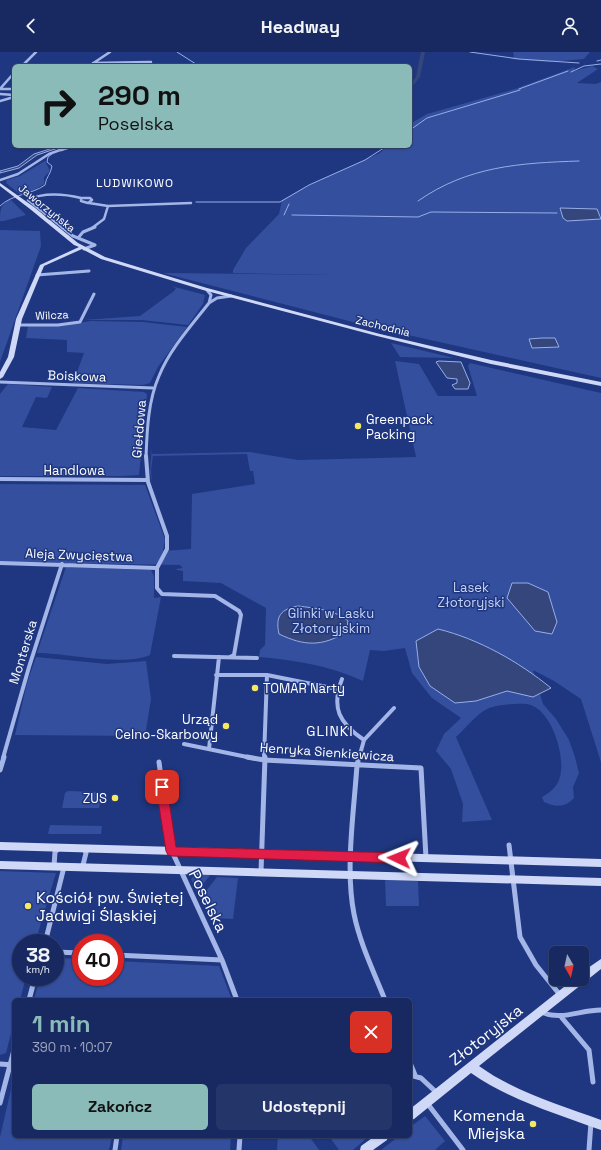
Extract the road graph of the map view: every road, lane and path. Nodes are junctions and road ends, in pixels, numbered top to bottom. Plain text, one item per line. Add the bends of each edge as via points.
1 (36, 52) edge
2 (110, 52) edge
3 (151, 62) dead end
4 (93, 63) joint
5 (24, 64) edge
6 (12, 76) edge
7 (0, 89) edge
8 (12, 89) edge
9 (0, 94) edge
10 (12, 96) edge
11 (12, 97) edge
12 (0, 101) edge
13 (66, 148) edge
14 (0, 180) edge
15 (0, 184) edge
16 (0, 188) edge
17 (16, 197) junction
18 (81, 198) junction
19 (88, 203) junction
20 (190, 204) dead end
21 (108, 206) junction
22 (78, 238) junction
23 (81, 249) junction
24 (89, 271) dead end
25 (38, 275) junction
26 (207, 290) junction
27 (94, 294) dead end
28 (231, 296) junction
29 (209, 304) junction
30 (17, 325) junction
31 (0, 377) edge
32 (0, 382) edge
33 (601, 384) edge
34 (153, 388) junction
35 (0, 479) edge
36 (147, 480) junction
37 (0, 563) edge
38 (62, 564) junction
39 (157, 568) junction
40 (174, 656) dead end
41 (219, 657) junction
42 (230, 657) junction
43 (257, 658) dead end
44 (216, 675) junction
45 (267, 675) junction
46 (342, 679) dead end
47 (337, 689) junction
48 (394, 708) dead end
49 (364, 740) junction
50 (184, 744) dead end
51 (209, 749) junction
52 (264, 760) junction
53 (159, 762) dead end
54 (357, 765) junction
55 (0, 770) edge
56 (509, 845) dead end
57 (0, 846) edge
58 (60, 848) junction
59 (83, 849) junction
60 (172, 851) junction
61 (262, 854) junction
62 (351, 857) junction
63 (426, 859) junction
64 (510, 861) junction
65 (601, 863) edge
66 (0, 865) edge
67 (60, 867) junction
68 (80, 867) junction
69 (178, 870) junction
70 (261, 873) junction
71 (351, 875) junction
72 (513, 880) junction
73 (601, 882) edge
74 (47, 934) edge
75 (124, 955) edge
76 (222, 960) junction
77 (601, 963) edge
78 (589, 973) edge
79 (33, 986) edge
80 (573, 986) edge
81 (561, 995) junction
82 (30, 998) edge
83 (237, 998) edge
84 (384, 998) edge
85 (601, 1010) edge
86 (541, 1012) junction
87 (562, 1018) junction
88 (0, 1064) edge
89 (12, 1065) edge
90 (472, 1067) junction
91 (412, 1075) edge
92 (593, 1082) dead end
93 (438, 1094) junction
94 (0, 1103) edge
95 (426, 1103) junction
96 (412, 1114) edge
97 (591, 1121) junction
98 (601, 1125) edge
99 (117, 1138) edge
100 (240, 1138) edge
101 (380, 1138) edge
102 (115, 1150) edge
103 (239, 1150) edge
104 (365, 1150) edge
105 (463, 1150) edge
106 (589, 1150) edge

1 - 5 street
2 - 4 street
3 - 4 street
6 - 7 street
7 - 8 street
9 - 10 street
11 - 12 street
13 - 14 street via 49,154 18,174
15 - 17 street, Jaworzyńska
16 - 17 street, Jaworzyńska
17 - 23 street, Jaworzyńska
18 - 19 street via 81,201
18 - 19 street via 92,199
18 - 22 street via 61,195 28,200
19 - 21 street
20 - 21 street
21 - 22 street via 104,220 94,228 82,232
22 - 23 street via 94,244
23 - 25 street, Jaworzyńska via 40,269
23 - 26 street, Zachodnia
24 - 25 street
25 - 30 street, Jaworzyńska
26 - 28 street, Zachodnia
26 - 29 street via 211,296
27 - 30 street, Wilcza via 80,322
28 - 29 street via 217,298
28 - 33 street, Zachodnia via 413,344
29 - 34 street, Giełdowa via 166,362
30 - 31 street, Jaworzyńska via 14,350
32 - 34 street, Boiskowa
34 - 36 street, Giełdowa
35 - 36 street, Handlowa
36 - 39 street, Giełdowa via 168,541
37 - 38 street, Aleja Zwycięstwa
38 - 39 street, Aleja Zwycięstwa
38 - 55 street, Monterska
39 - 42 street via 157,588 162,594 215,596 239,611 241,615 234,655
40 - 41 street
41 - 42 street
41 - 44 street
42 - 43 street
44 - 45 street
44 - 51 street
45 - 47 street
45 - 52 street
46 - 47 street
47 - 49 street via 339,716 352,733
48 - 49 street
49 - 54 street
50 - 51 street, Henryka Sienkiewicza
51 - 52 street, Henryka Sienkiewicza
52 - 54 street, Henryka Sienkiewicza
52 - 61 street
53 - 60 street, Poselska
54 - 62 street
54 - 63 street, Henryka Sienkiewicza via 421,768
56 - 64 street
57 - 58 street
58 - 59 street
58 - 67 street via 55,852 53,864
59 - 60 street
59 - 68 street via 86,853
60 - 61 street
60 - 69 street, Poselska
61 - 62 street
61 - 70 street
62 - 63 street
62 - 71 street
63 - 64 street
64 - 65 street
64 - 72 street
66 - 67 street
67 - 68 street
67 - 74 street
68 - 69 street
69 - 70 street
69 - 76 street, Poselska
70 - 71 street
71 - 72 street
71 - 84 street via 358,930
72 - 73 street
72 - 81 street via 523,944 539,970
75 - 76 street
76 - 83 street, Poselska
77 - 78 street, Złotoryjska
79 - 82 street
80 - 81 street, Złotoryjska
81 - 86 street, Złotoryjska
85 - 87 street via 584,1011
86 - 87 street
86 - 90 street, Złotoryjska
87 - 92 street via 589,1050
88 - 89 street
89 - 94 street
90 - 93 street, Złotoryjska
90 - 97 street via 484,1077 512,1090
91 - 93 street via 428,1082
93 - 95 street, Złotoryjska
95 - 96 street, Złotoryjska
95 - 105 street
97 - 98 street
97 - 106 street
99 - 102 street
100 - 103 street
101 - 104 street

